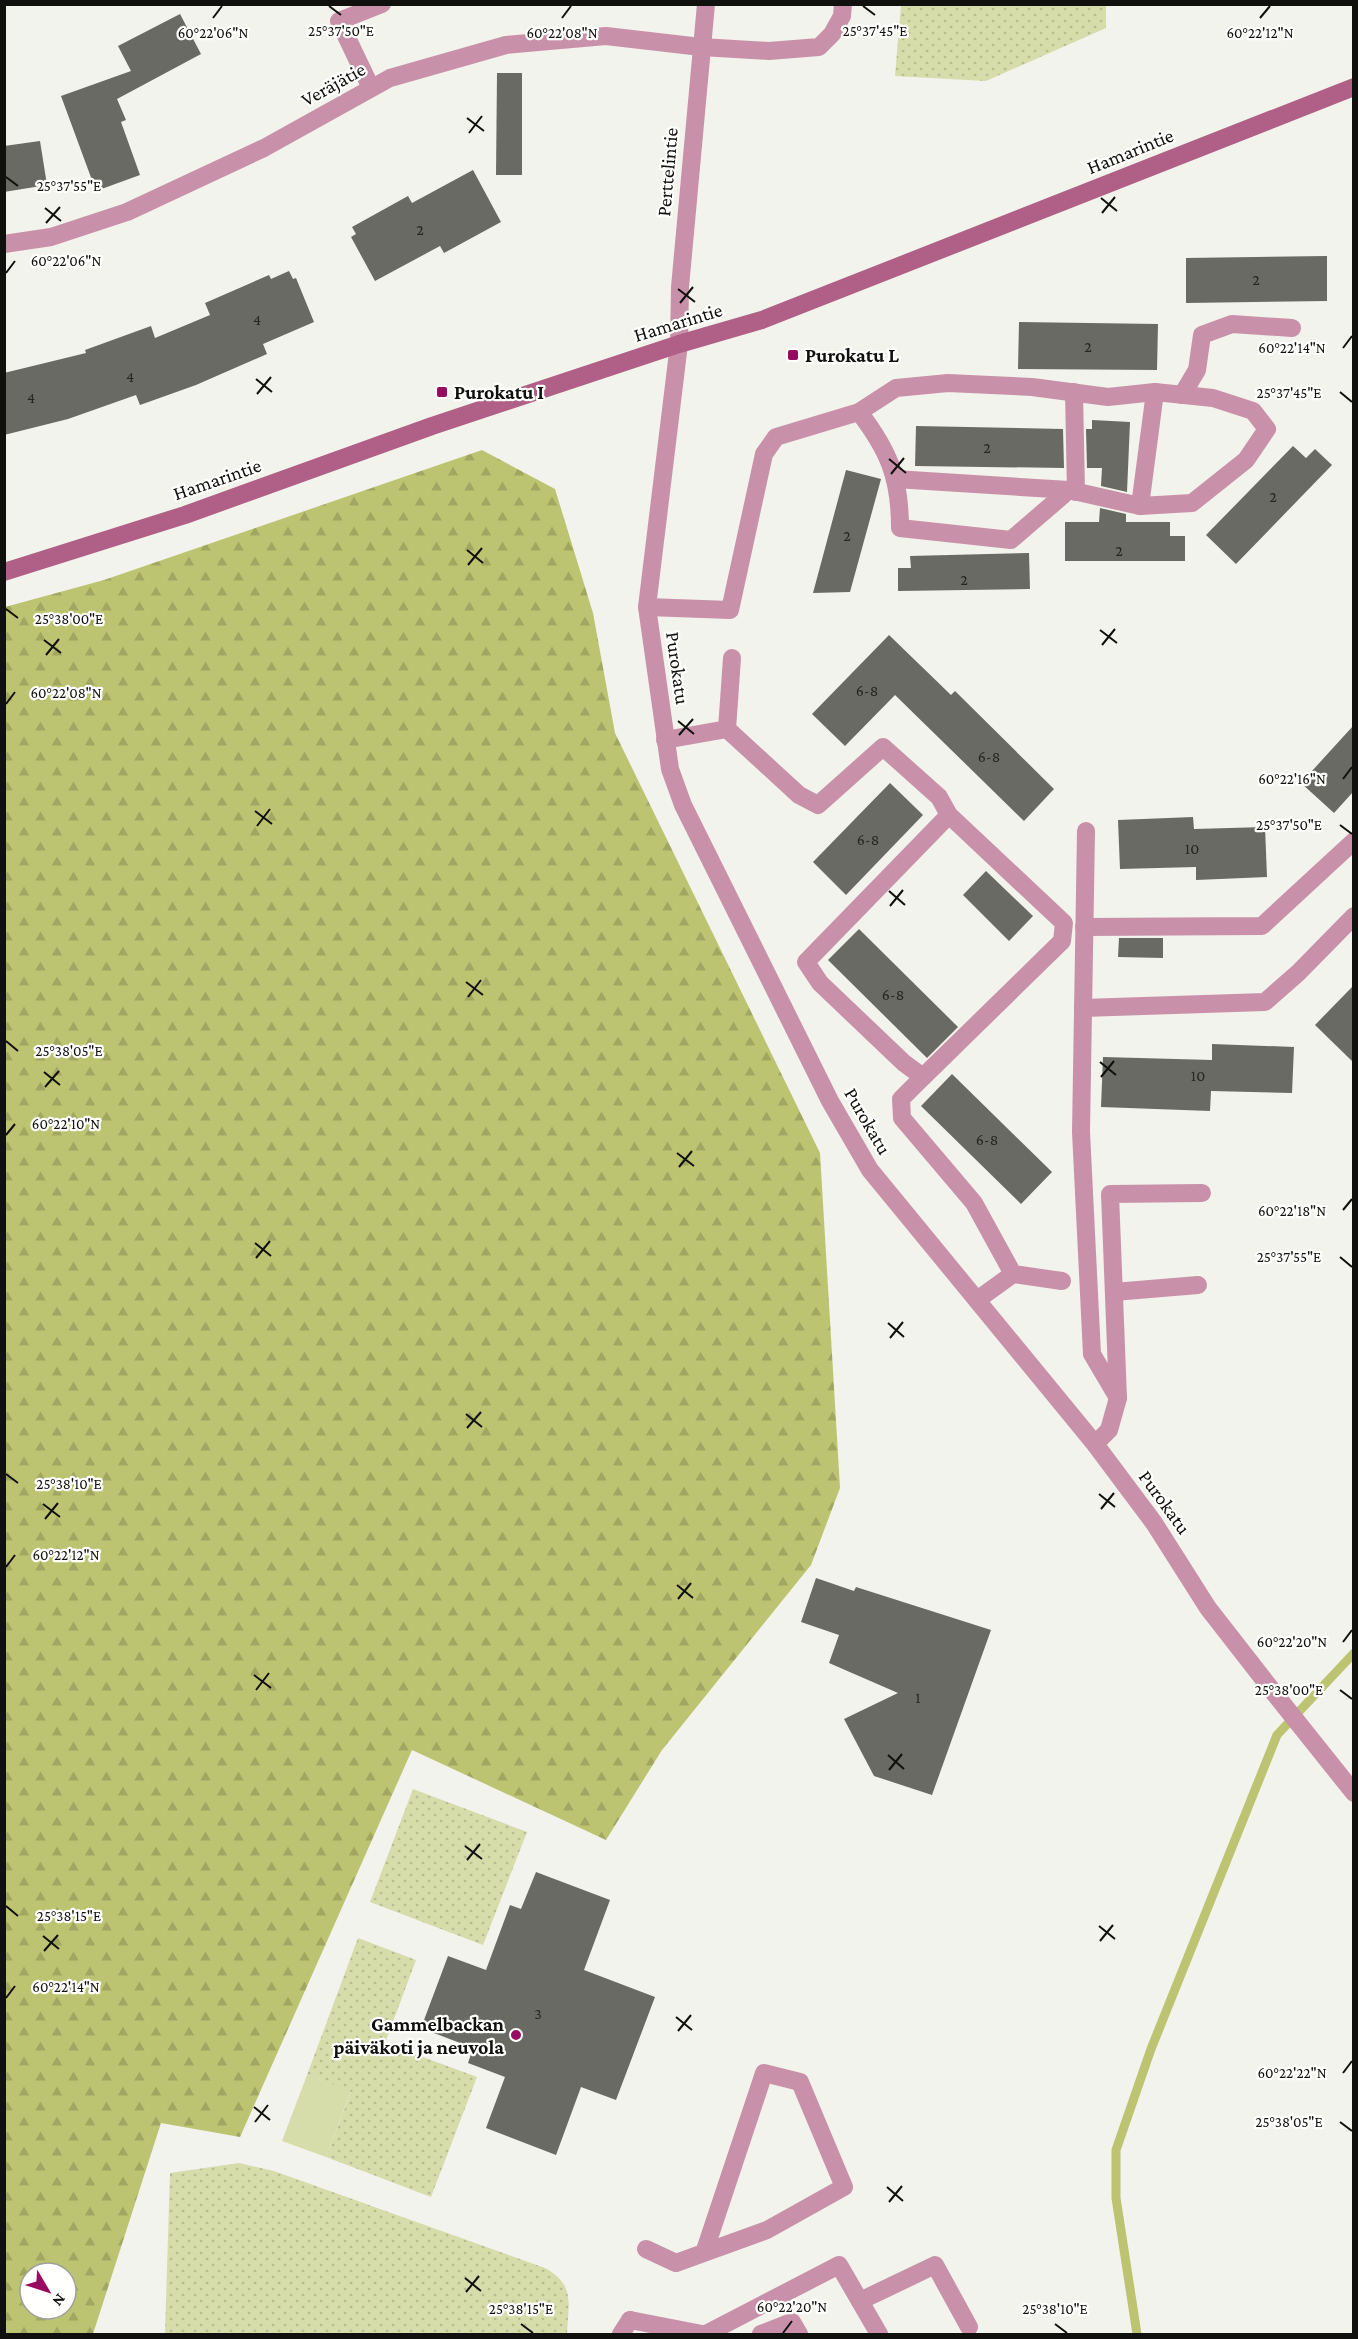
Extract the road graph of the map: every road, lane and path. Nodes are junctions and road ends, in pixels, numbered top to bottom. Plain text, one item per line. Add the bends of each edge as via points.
1 (382, 4) edge
2 (706, 4) edge
3 (843, 4) edge
4 (701, 47) junction
5 (1353, 87) edge
6 (371, 88) junction
7 (4, 244) edge
8 (1292, 328) dead end
9 (679, 344) junction
10 (1074, 392) junction
11 (1155, 392) junction
12 (1182, 395) junction
13 (859, 412) junction
14 (895, 479) junction
15 (1072, 491) junction
16 (1140, 506) junction
17 (4, 572) edge
18 (646, 607) junction
19 (732, 658) dead end
20 (727, 729) junction
21 (665, 740) junction
22 (949, 815) junction
23 (1086, 831) dead end
24 (1353, 841) edge
25 (1353, 916) edge
26 (1084, 927) junction
27 (1083, 1008) junction
28 (922, 1077) junction
29 (1202, 1193) dead end
30 (1013, 1274) junction
31 (1062, 1281) dead end
32 (1198, 1285) dead end
33 (1114, 1292) junction
34 (977, 1300) junction
35 (1118, 1398) junction
36 (1095, 1444) junction
37 (1353, 1793) edge
38 (646, 2249) dead end
39 (704, 2253) junction
40 (860, 2301) junction
41 (626, 2327) edge
42 (969, 2327) dead end
43 (704, 2334) edge
44 (761, 2334) edge
45 (799, 2334) edge
46 (879, 2334) edge

1 - 6 street via 339,21
2 - 4 street, Perttelintie
3 - 4 street, Veräjätie via 842,16 832,34 819,47 769,51
4 - 6 street, Veräjätie via 606,36 506,45 390,78
4 - 9 street, Perttelintie via 680,288
5 - 9 street, Hamarintie via 762,320
6 - 7 street, Veräjätie via 264,148 127,212 51,237
8 - 12 street via 1232,324 1202,335 1197,370
9 - 17 street, Hamarintie via 432,426 185,515
9 - 18 street, Purokatu
10 - 11 street via 1108,397
10 - 13 street via 948,383 896,388
10 - 15 street
11 - 12 street
11 - 16 street
12 - 16 street via 1212,398 1253,411 1267,429 1246,460 1192,503
13 - 14 street via 872,429
13 - 18 street via 777,437 764,454 730,610
14 - 15 street
14 - 15 street via 900,528 1011,540
15 - 16 street
18 - 21 street, Purokatu
19 - 20 street
20 - 21 street
20 - 22 street via 799,795 818,805 883,747 939,797
21 - 34 street, Purokatu via 670,770 683,805 830,1101 870,1170
22 - 28 street via 806,962 820,983
22 - 28 street via 1064,923 1062,941
23 - 26 street
24 - 26 street via 1262,926
25 - 27 street via 1265,1002
26 - 27 street
27 - 35 street via 1081,1132 1092,1354
28 - 30 street via 901,1099 902,1118 974,1203
29 - 33 street via 1110,1194
30 - 31 street
30 - 34 street
32 - 33 street
33 - 35 street
34 - 36 street, Purokatu
35 - 36 street via 1109,1430
36 - 37 street, Purokatu via 1154,1523 1208,1608
38 - 39 street via 676,2263
39 - 39 street via 767,2230 844,2187 800,2082 764,2073
40 - 42 street via 935,2265
40 - 43 street via 839,2265
40 - 46 street
41 - 43 street
44 - 45 street via 792,2322

